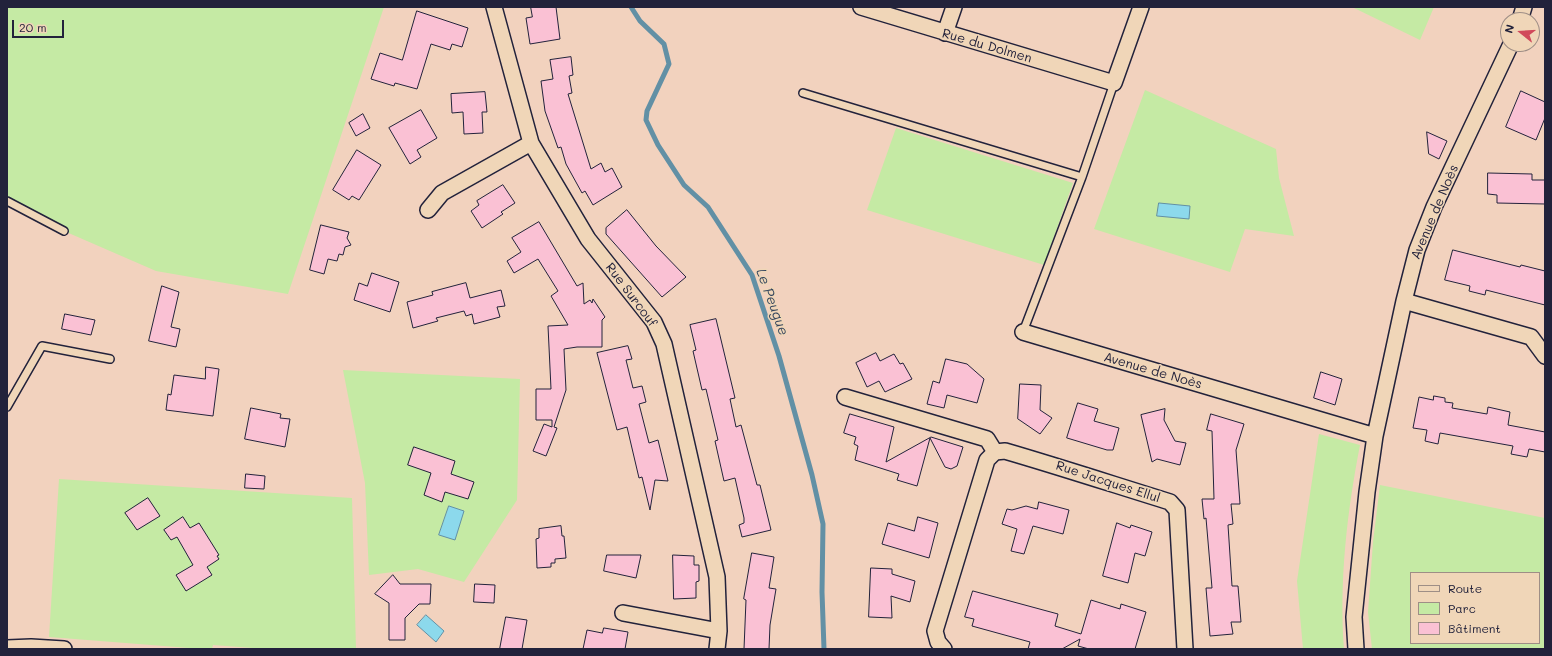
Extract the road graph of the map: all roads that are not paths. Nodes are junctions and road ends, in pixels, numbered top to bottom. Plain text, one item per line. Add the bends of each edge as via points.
1 (494, 7) edge
2 (861, 7) edge
3 (954, 7) edge
4 (1141, 7) edge
5 (945, 34) junction
6 (1507, 52) edge
7 (1114, 83) junction
8 (803, 93) dead end
9 (531, 143) junction
10 (1082, 177) junction
11 (7, 201) edge
12 (428, 210) dead end
13 (64, 230) dead end
14 (1404, 301) junction
15 (1023, 332) joint
16 (1543, 349) edge
17 (110, 359) dead end
18 (845, 397) dead end
19 (7, 407) edge
20 (1376, 436) junction
21 (995, 452) junction
22 (623, 613) dead end
23 (719, 631) junction
24 (7, 648) edge
25 (64, 649) edge
26 (717, 649) edge
27 (944, 649) edge
28 (1185, 649) edge
29 (1356, 649) edge

1 - 9 street, Rue Surcouf
2 - 5 street, Rue du Dolmen
3 - 5 street
4 - 7 street
5 - 7 street, Rue du Dolmen
6 - 14 street, Avenue de Noès via 1417,250
7 - 10 lane
8 - 10 lane
9 - 12 street via 442,193
9 - 23 street, Rue Surcouf via 588,239 654,322 664,344 717,577
10 - 15 lane
11 - 13 lane
14 - 16 street via 1531,337
14 - 20 street, Avenue de Noès
15 - 20 street, Avenue de Noès
17 - 19 lane via 42,346
18 - 21 street via 987,439
20 - 29 street, Avenue de Noès via 1367,492 1354,616
21 - 27 street via 987,460 935,631 938,642
21 - 28 street, Rue Jacques Ellul via 1005,451 1170,502 1177,510
22 - 23 street
23 - 26 street, Rue Surcouf
24 - 25 street

